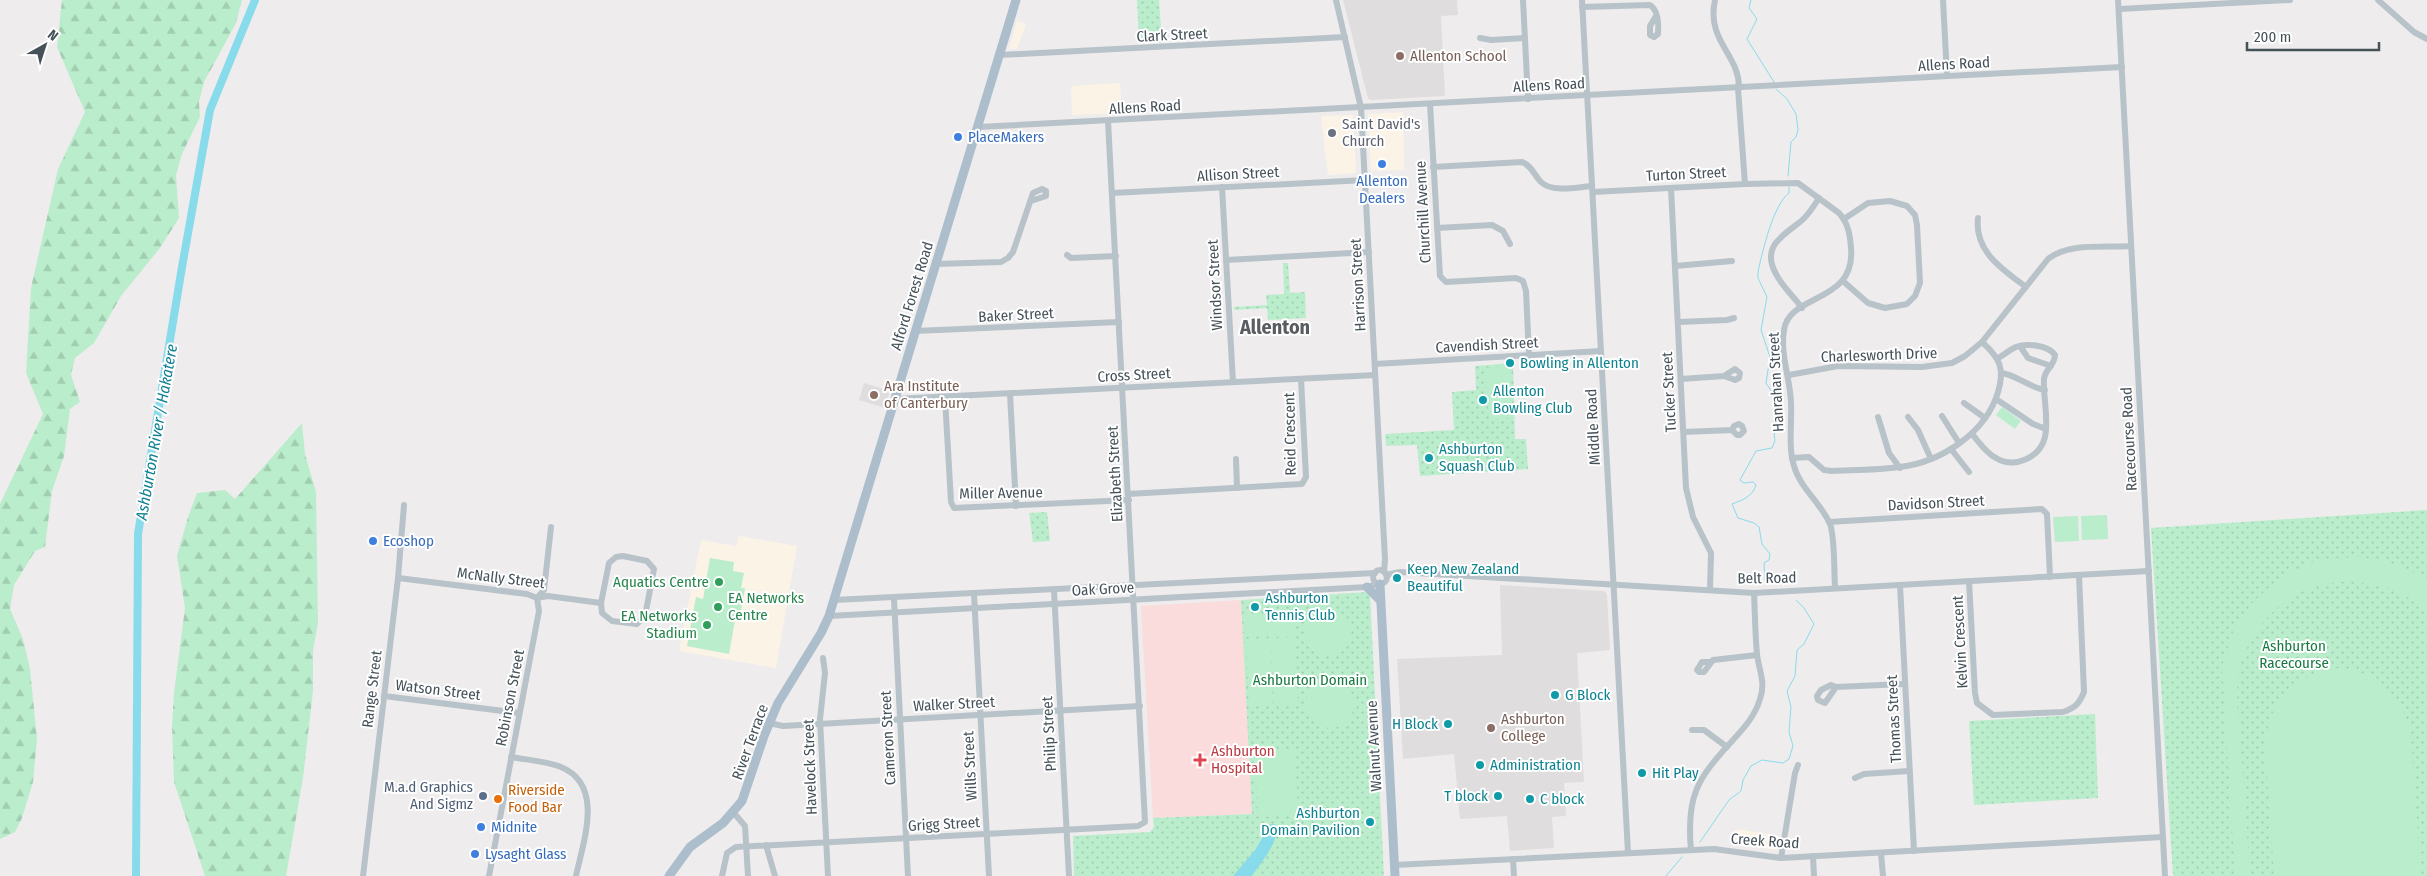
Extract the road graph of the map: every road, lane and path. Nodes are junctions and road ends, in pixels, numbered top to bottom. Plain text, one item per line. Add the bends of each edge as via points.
1 (1016, 0) edge
2 (1336, 0) edge
3 (1523, 0) edge
4 (1715, 0) edge
5 (1943, 0) edge
6 (2118, 0) edge
7 (2290, 0) edge
8 (2378, 0) edge
9 (1582, 4) edge
10 (2119, 9) junction
11 (1656, 16) dead end
12 (1345, 37) junction
13 (1480, 38) dead end
14 (1525, 38) junction
15 (2427, 39) edge
16 (1000, 55) junction
17 (2122, 67) junction
18 (1947, 76) junction
19 (1739, 88) junction
20 (1587, 96) junction
21 (1528, 99) junction
22 (1430, 104) junction
23 (1361, 108) junction
24 (1108, 121) junction
25 (978, 127) junction
26 (1433, 167) junction
27 (1365, 180) junction
28 (1745, 184) junction
29 (1222, 188) junction
30 (1671, 188) junction
31 (1592, 189) junction
32 (1112, 193) junction
33 (1820, 198) junction
34 (1031, 201) dead end
35 (1978, 218) dead end
36 (1844, 219) junction
37 (1437, 228) junction
38 (1510, 244) dead end
39 (2131, 246) junction
40 (1369, 252) junction
41 (1067, 255) dead end
42 (1116, 256) junction
43 (1226, 260) junction
44 (1732, 261) dead end
45 (936, 264) junction
46 (1676, 266) junction
47 (1844, 282) junction
48 (2026, 287) junction
49 (1802, 308) junction
50 (1734, 318) dead end
51 (1119, 322) junction
52 (1679, 322) junction
53 (915, 331) junction
54 (1982, 342) junction
55 (2020, 346) junction
56 (1601, 351) junction
57 (1529, 356) junction
58 (1998, 358) junction
59 (1375, 364) junction
60 (2051, 366) junction
61 (2001, 373) junction
62 (1375, 375) junction
63 (1789, 375) junction
64 (1724, 376) dead end
65 (1301, 379) junction
66 (1681, 379) junction
67 (1233, 382) junction
68 (1122, 388) junction
69 (2045, 390) junction
70 (1010, 394) junction
71 (946, 398) junction
72 (895, 399) junction
73 (1996, 399) junction
74 (1964, 404) dead end
75 (1942, 416) dead end
76 (1878, 417) dead end
77 (1908, 417) dead end
78 (1985, 418) junction
79 (2046, 429) junction
80 (1732, 430) dead end
81 (1684, 432) junction
82 (1972, 434) junction
83 (1959, 443) junction
84 (1951, 449) junction
85 (1792, 458) junction
86 (1236, 459) dead end
87 (1931, 460) junction
88 (1900, 468) junction
89 (1969, 472) dead end
90 (1237, 488) junction
91 (1128, 497) junction
92 (404, 505) dead end
93 (1016, 506) junction
94 (1829, 522) junction
95 (551, 527) dead end
96 (2149, 571) junction
97 (1375, 574) junction
98 (1385, 574) junction
99 (2079, 575) junction
100 (2050, 577) junction
101 (398, 578) junction
102 (1970, 581) junction
103 (1379, 584) junction
104 (1134, 585) junction
105 (1613, 585) junction
106 (1900, 585) junction
107 (1367, 587) junction
108 (1835, 588) junction
109 (1054, 590) junction
110 (1710, 590) junction
111 (1754, 593) junction
112 (974, 594) junction
113 (537, 598) junction
114 (894, 599) junction
115 (834, 600) junction
116 (1134, 600) junction
117 (1380, 600) junction
118 (601, 603) junction
119 (1054, 604) junction
120 (974, 608) junction
121 (894, 613) junction
122 (829, 616) junction
123 (1757, 655) junction
124 (822, 658) dead end
125 (1710, 662) dead end
126 (1904, 684) junction
127 (1836, 686) dead end
128 (384, 696) junction
129 (1140, 706) junction
130 (1060, 710) junction
131 (520, 713) junction
132 (980, 715) junction
133 (900, 719) junction
134 (769, 723) junction
135 (820, 723) junction
136 (1692, 730) dead end
137 (1727, 747) junction
138 (511, 756) junction
139 (1798, 765) dead end
140 (1909, 771) junction
141 (1855, 778) dead end
142 (734, 812) junction
143 (1143, 825) joint
144 (1066, 830) junction
145 (986, 834) junction
146 (906, 838) junction
147 (2163, 838) junction
148 (826, 843) junction
149 (747, 846) junction
150 (766, 846) junction
151 (1691, 850) junction
152 (1914, 851) junction
153 (1881, 852) junction
154 (1628, 853) junction
155 (1813, 856) junction
156 (1781, 858) junction
157 (1513, 859) junction
158 (1394, 865) junction
159 (363, 876) edge
160 (489, 876) edge
161 (576, 876) edge
162 (670, 876) edge
163 (722, 876) edge
164 (748, 876) edge
165 (775, 876) edge
166 (828, 876) edge
167 (908, 876) edge
168 (989, 876) edge
169 (1069, 876) edge
170 (1395, 876) edge
171 (1514, 876) edge
172 (1814, 876) edge
173 (1882, 876) edge
174 (2165, 876) edge

1 - 16 main road, Alford Forest Road
2 - 12 street, Harrison Street
3 - 14 street
4 - 19 street, Turton Street via 1717,37 1738,71
5 - 18 street
6 - 10 street, Racecourse Road
7 - 10 street
8 - 15 street via 2414,32
9 - 11 street via 1647,4 1655,8
9 - 20 street, Middle Road
10 - 17 street, Racecourse Road
12 - 16 street, Clark Street
12 - 23 street, Harrison Street
13 - 14 street
14 - 21 street
16 - 25 main road, Alford Forest Road
17 - 18 street, Allens Road
17 - 39 street, Racecourse Road
18 - 19 street, Allens Road
19 - 20 street, Allens Road
19 - 28 street, Turton Street
20 - 21 street, Allens Road
20 - 31 street, Middle Road
21 - 22 street, Allens Road
22 - 23 street, Allens Road
22 - 26 street, Churchill Avenue
23 - 24 street, Allens Road
23 - 27 street, Harrison Street
24 - 25 street, Allens Road
24 - 32 street, Elizabeth Street
25 - 45 main road, Alford Forest Road
26 - 31 street, Turton Street via 1522,162 1544,185
26 - 37 street, Churchill Avenue
27 - 29 street, Allison Street
27 - 40 street, Harrison Street
28 - 30 street, Turton Street
28 - 33 street via 1798,183
29 - 32 street, Allison Street
29 - 43 street, Windsor Street
30 - 31 street, Turton Street
30 - 46 street, Tucker Street
31 - 56 street, Middle Road
32 - 42 street, Elizabeth Street
33 - 36 street
33 - 49 street via 1801,222 1779,237 1771,257 1777,277
34 - 45 street via 1008,258 995,262
35 - 48 street via 1978,232 1986,252 1998,266
36 - 47 street via 1850,234 1852,256
36 - 47 street via 1868,203 1890,201 1907,206 1916,220 1920,283 1915,296 1907,304 1885,308 1868,303
37 - 38 street via 1492,225 1503,231
37 - 57 street, Churchill Avenue via 1439,274 1444,281 1516,278 1523,281
39 - 48 street, Charlesworth Drive via 2056,252
39 - 96 street, Racecourse Road
40 - 43 street
40 - 59 street, Harrison Street
41 - 42 street via 1071,258
42 - 51 street, Elizabeth Street
43 - 67 street, Windsor Street
44 - 46 street
45 - 53 main road, Alford Forest Road
46 - 52 street, Tucker Street
47 - 49 street, Hanrahan Street
48 - 54 street, Charlesworth Drive
49 - 63 street, Hanrahan Street via 1788,319 1784,328 1784,353
50 - 52 street
51 - 53 street, Baker Street
51 - 68 street, Elizabeth Street
52 - 66 street, Tucker Street
53 - 72 main road, Alford Forest Road
54 - 58 street
54 - 63 street, Charlesworth Drive via 1952,363 1935,367 1838,366
55 - 58 street
55 - 60 street via 2028,358
55 - 60 street via 2049,349 2054,355
56 - 57 street, Cavendish Street
56 - 105 street, Middle Road
57 - 59 street, Cavendish Street
58 - 61 street
59 - 62 street, Harrison Street
60 - 69 street via 2045,375
61 - 69 street
61 - 73 street
62 - 65 street, Cross Street
62 - 98 street, Harrison Street
63 - 85 street, Hanrahan Street
64 - 66 street
65 - 67 street, Cross Street
65 - 90 street, Reid Crescent via 1305,481
66 - 81 street, Tucker Street
67 - 68 street, Cross Street
68 - 70 street, Cross Street
68 - 91 street, Elizabeth Street
69 - 79 street
70 - 71 street, Cross Street
70 - 93 street
71 - 72 street, Cross Street
71 - 93 street, Miller Avenue via 952,505 959,509
72 - 115 main road, Alford Forest Road
73 - 78 street
73 - 79 street
74 - 78 street
75 - 83 street
76 - 88 street via 1886,448
77 - 87 street via 1918,430
78 - 82 street
79 - 82 street via 2038,450 2025,460 2010,463 1991,455
80 - 81 street
81 - 110 street, Tucker Street via 1688,502 1712,553
82 - 83 street
83 - 84 street
84 - 87 street
84 - 89 street
85 - 88 street via 1809,457 1824,470 1832,471
85 - 94 street, Hanrahan Street via 1798,476
86 - 90 street
87 - 88 street
90 - 91 street, Reid Crescent
91 - 93 street, Miller Avenue
91 - 104 street, Elizabeth Street
92 - 101 street, Range Street
94 - 100 street, Davidson Street via 2045,510
94 - 108 street, Hanrahan Street
95 - 113 street, Robinson Street via 544,590
96 - 99 street, Belt Road
96 - 147 street, Racecourse Road
97 - 98 street via 1380,571
97 - 103 street via 1374,579
97 - 104 street, Oak Grove
98 - 103 street via 1386,581
98 - 105 street, Belt Road via 1400,572
99 - 100 street, Belt Road
99 - 102 street, Kelvin Crescent via 2084,692 2074,709 2063,712 1993,715 1977,703
100 - 102 street, Belt Road
101 - 113 street, McNally Street via 527,594
101 - 128 street, Range Street
102 - 106 street, Belt Road
103 - 107 street, Oak Grove
103 - 117 main road, Walnut Avenue
104 - 109 street, Oak Grove
104 - 116 street, Elizabeth Street
105 - 110 street, Belt Road
105 - 154 street, Middle Road
106 - 108 street, Belt Road
106 - 126 street, Thomas Street
107 - 116 street, Oak Grove
107 - 117 main road
108 - 111 street, Belt Road
109 - 112 street, Oak Grove
109 - 119 street, Philip Street
110 - 111 street, Belt Road
111 - 123 street
112 - 114 street, Oak Grove
112 - 120 street, Wills Street
113 - 118 street, McNally Street via 548,596
113 - 131 street, Robinson Street via 539,611
114 - 115 street, Oak Grove
114 - 121 street, Cameron Street
115 - 122 main road, River Terrace
116 - 119 street, Oak Grove
116 - 129 street, Elizabeth Street
117 - 158 main road, Walnut Avenue
118 - 118 street via 609,563 613,558 623,556 647,561 652,566 654,573 641,622 633,624 607,619 602,613
119 - 120 street, Oak Grove
119 - 130 street, Philip Street
120 - 121 street, Oak Grove
120 - 132 street, Wills Street
121 - 122 street, Oak Grove
121 - 133 street, Cameron Street
122 - 134 main road, River Terrace
123 - 125 street
123 - 137 street via 1763,678 1760,700 1749,722
124 - 135 street, Havelock Street via 825,673
126 - 127 street
126 - 140 street, Thomas Street
128 - 131 street, Watson Street
128 - 159 street, Range Street
129 - 130 street, Walker Street
129 - 143 street, Elizabeth Street via 1146,819
130 - 132 street, Walker Street
130 - 144 street, Philip Street
131 - 138 street, Robinson Street
132 - 133 street, Walker Street
132 - 145 street, Wills Street
133 - 135 street, Walker Street
133 - 146 street, Cameron Street
134 - 135 street, Walker Street via 779,726
134 - 142 main road, River Terrace via 749,784
135 - 148 street, Havelock Street
136 - 137 street via 1704,730
137 - 151 street via 1708,768 1697,787 1689,813
138 - 160 street, Robinson Street
138 - 161 street via 562,768 583,787 588,811
139 - 156 street
140 - 141 street via 1864,774
140 - 152 street, Thomas Street
142 - 149 street via 745,826
142 - 162 main road, River Terrace via 690,847
143 - 144 street, Grigg Street
144 - 145 street, Grigg Street
144 - 169 street, Philip Street
145 - 146 street, Grigg Street
145 - 168 street, Wills Street
146 - 148 street, Grigg Street
146 - 167 street, Cameron Street
147 - 152 street, Creek Road
147 - 174 street, Racecourse Road
148 - 150 street, Grigg Street
148 - 166 street, Havelock Street
149 - 150 street, Grigg Street
149 - 163 street via 736,847 727,853
149 - 164 street
150 - 165 street
151 - 154 street, Creek Road
151 - 156 street, Creek Road via 1714,849
152 - 153 street, Creek Road
153 - 155 street, Creek Road
153 - 173 street
154 - 157 street, Creek Road
155 - 156 street, Creek Road
155 - 172 street
157 - 158 street, Creek Road
157 - 171 street
158 - 170 main road, Walnut Avenue

